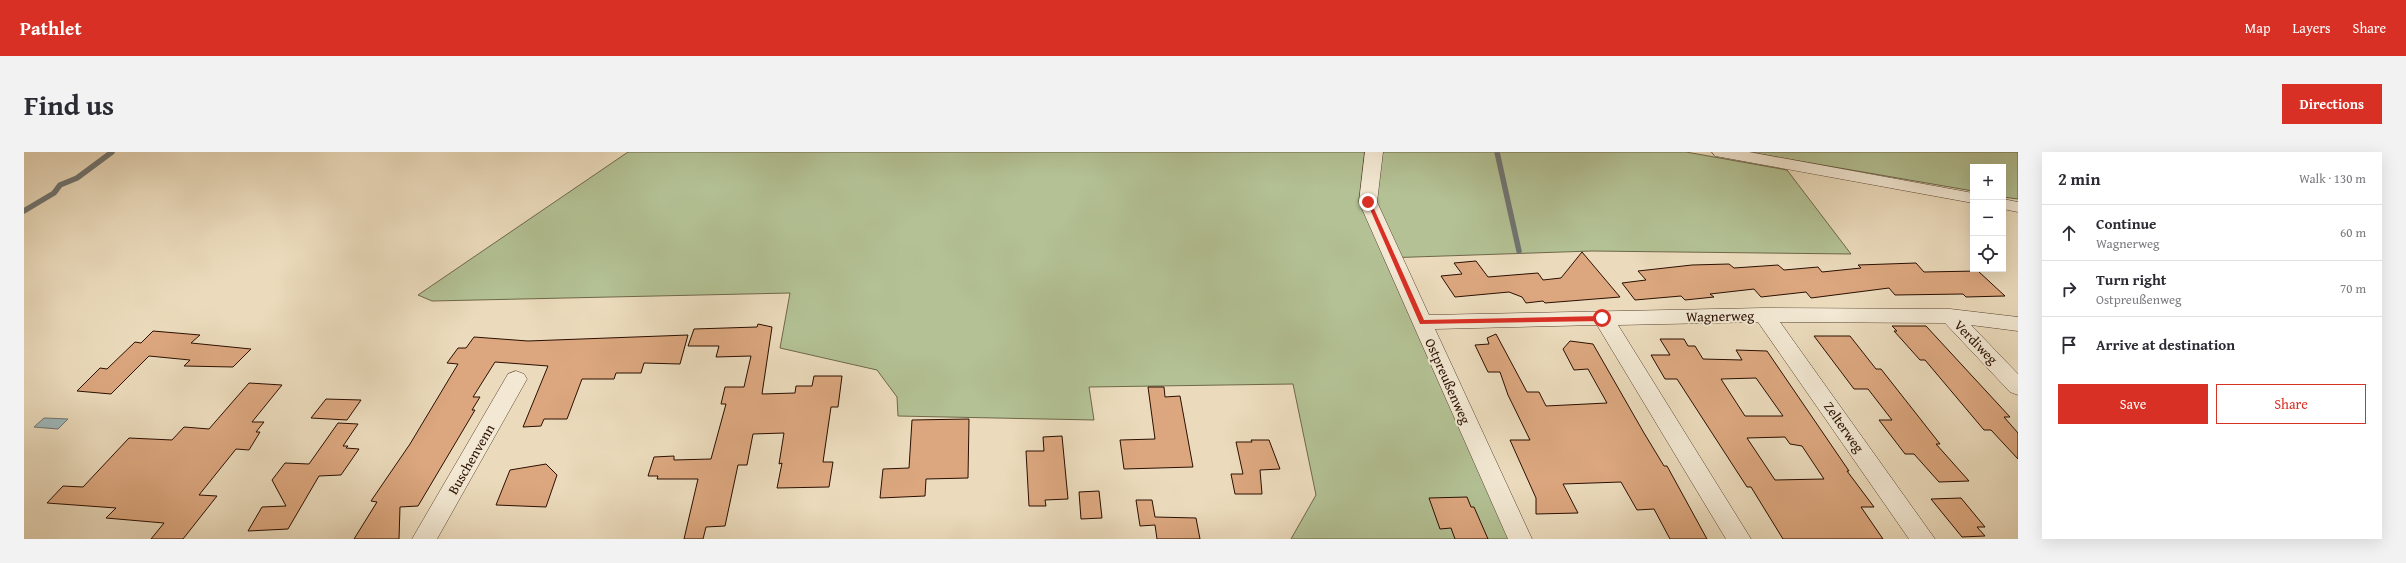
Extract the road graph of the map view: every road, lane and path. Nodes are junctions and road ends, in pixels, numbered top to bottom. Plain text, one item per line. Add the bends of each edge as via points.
1 (1374, 152) edge
2 (1721, 152) edge
3 (1970, 197) edge
4 (2006, 205) edge
5 (2018, 207) edge
6 (1764, 315) junction
7 (1950, 316) junction
8 (1602, 318) junction
9 (1422, 322) junction
10 (2018, 324) edge
11 (516, 379) dead end
12 (2018, 387) edge
13 (424, 539) edge
14 (1520, 539) edge
15 (1739, 539) edge
16 (1923, 539) edge

1 - 9 street, Ostpreußenweg via 1368,202
2 - 3 street
4 - 5 street
6 - 7 street, Wagnerweg
6 - 8 street, Wagnerweg
6 - 16 street, Zelterweg
7 - 10 street, Wagnerweg
7 - 12 street, Verdiweg
8 - 9 street, Wagnerweg
8 - 15 street
9 - 14 street, Ostpreußenweg
11 - 13 street, Buschenvenn

